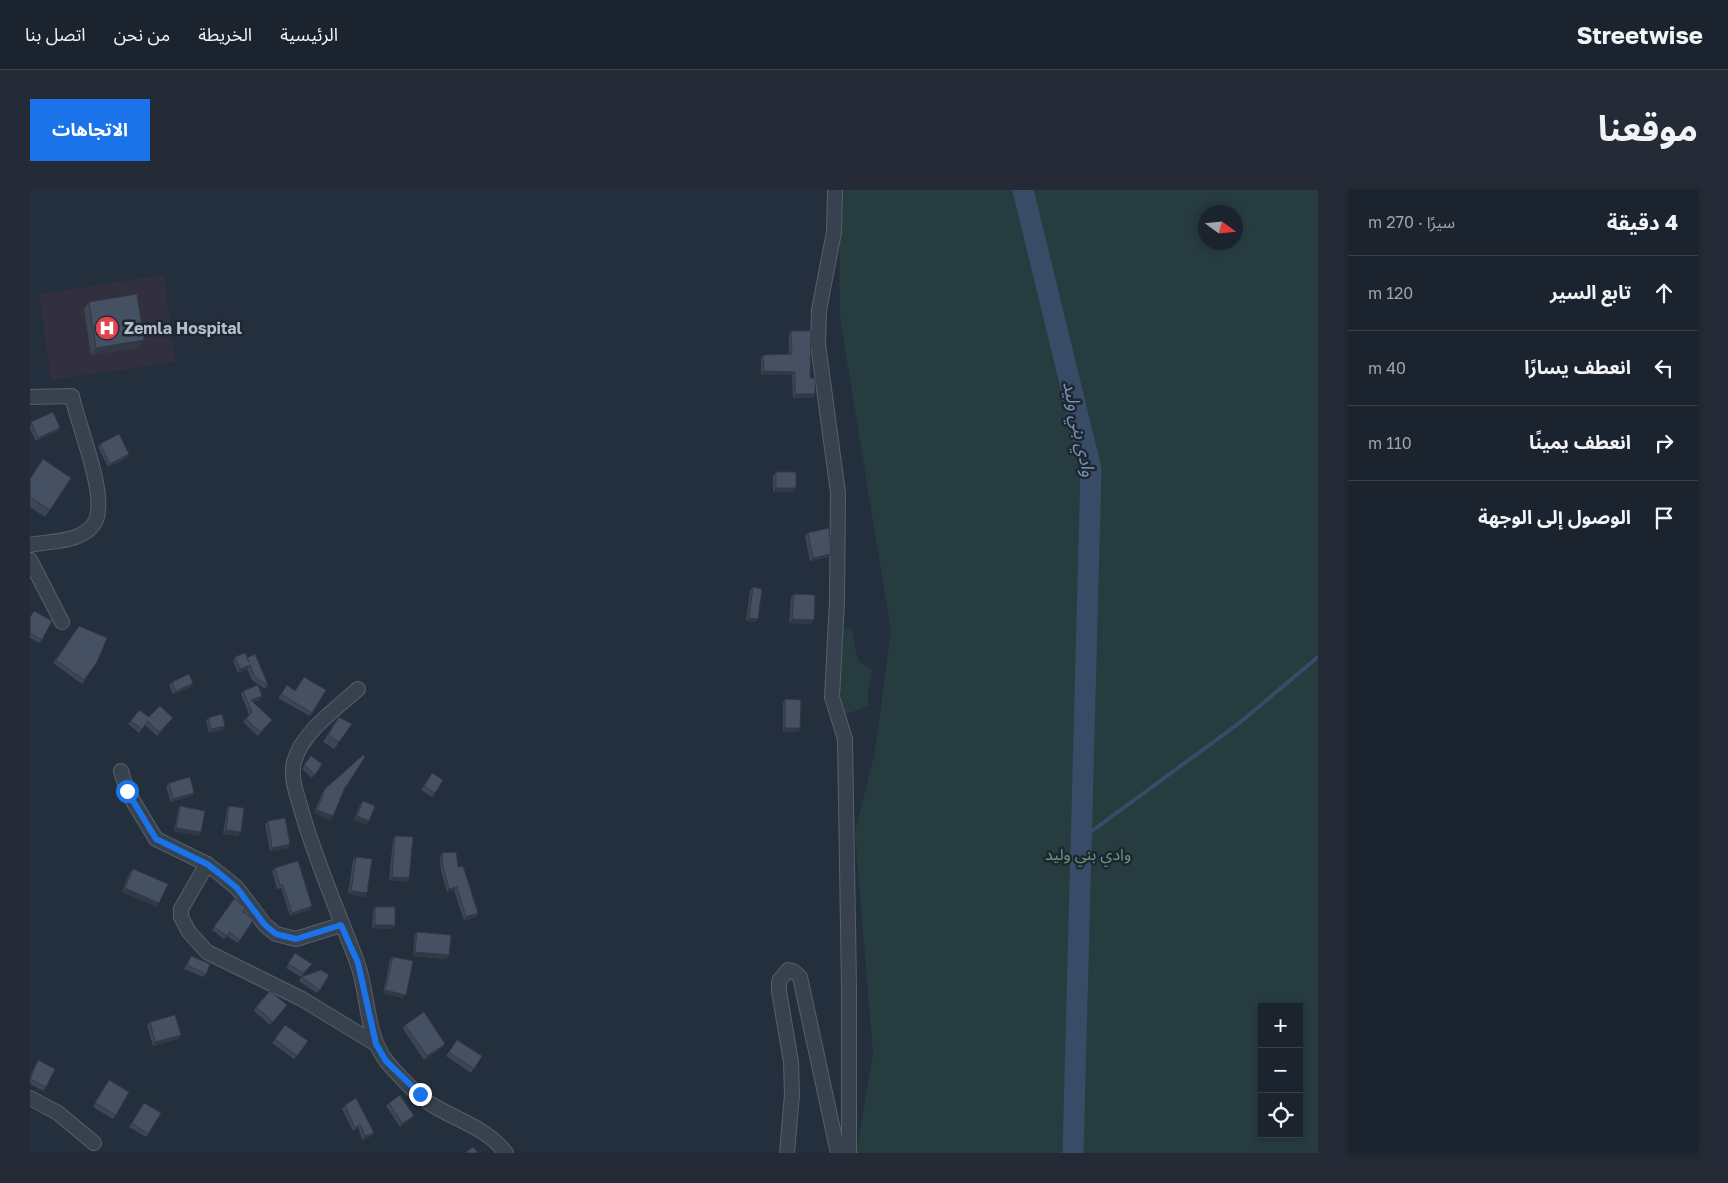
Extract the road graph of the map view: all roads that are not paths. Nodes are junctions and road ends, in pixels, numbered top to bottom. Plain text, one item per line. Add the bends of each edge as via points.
1 (835, 190) edge
2 (30, 397) edge
3 (30, 545) edge
4 (30, 560) edge
5 (62, 622) dead end
6 (358, 689) dead end
7 (121, 771) dead end
8 (207, 864) junction
9 (341, 925) junction
10 (376, 1044) junction
11 (30, 1098) edge
12 (94, 1143) dead end
13 (506, 1153) edge
14 (787, 1153) edge
15 (838, 1153) edge
16 (849, 1153) edge

1 - 16 street via 834,232 820,303 818,344 838,493 832,697 845,739
2 - 3 street via 72,396 97,485 98,507 96,520 89,530 75,538
4 - 5 street
6 - 9 street via 299,748 292,776
7 - 8 street via 127,791 156,839
8 - 9 street via 237,888 265,925 276,934 296,939
8 - 10 street via 181,909 189,932 206,952 302,999
9 - 10 street via 358,963
10 - 13 street via 386,1061 432,1105 477,1128
11 - 12 street via 58,1113
14 - 15 street via 791,1062 779,981 788,970 800,977

